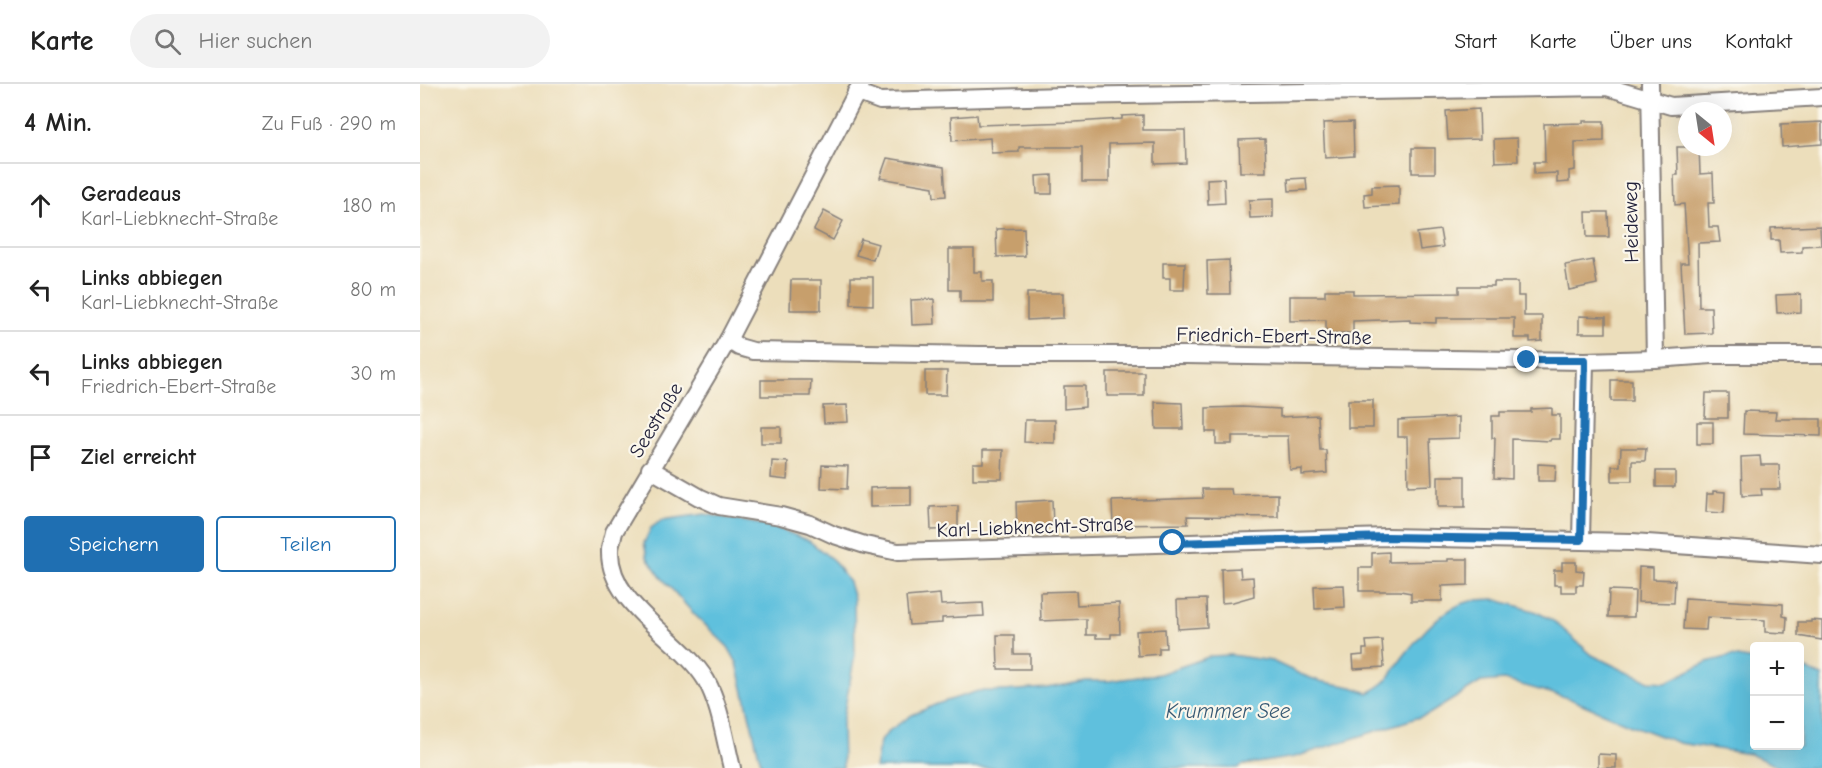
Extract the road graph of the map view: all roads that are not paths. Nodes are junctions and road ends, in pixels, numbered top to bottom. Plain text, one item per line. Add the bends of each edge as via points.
1 (859, 88) edge
2 (1650, 92) edge
3 (1822, 97) edge
4 (728, 340) junction
5 (1822, 355) edge
6 (1655, 359) junction
7 (1585, 360) junction
8 (650, 469) junction
9 (1581, 540) junction
10 (1822, 555) edge
11 (732, 768) edge

1 - 2 street via 880,101 1607,87
1 - 4 street, Seestraße
2 - 3 street via 1671,106
2 - 6 street, Heideweg
4 - 7 street, Friedrich-Ebert-Straße via 753,351
4 - 8 street, Seestraße
5 - 6 street, Friedrich-Ebert-Straße
6 - 7 street, Friedrich-Ebert-Straße
7 - 9 street
8 - 9 street, Karl-Liebknecht-Straße via 719,506 781,516 865,545 898,552 1387,537
8 - 11 street, Seestraße via 614,532 610,551 613,571 632,604 681,650 706,681
9 - 10 street, Karl-Liebknecht-Straße

